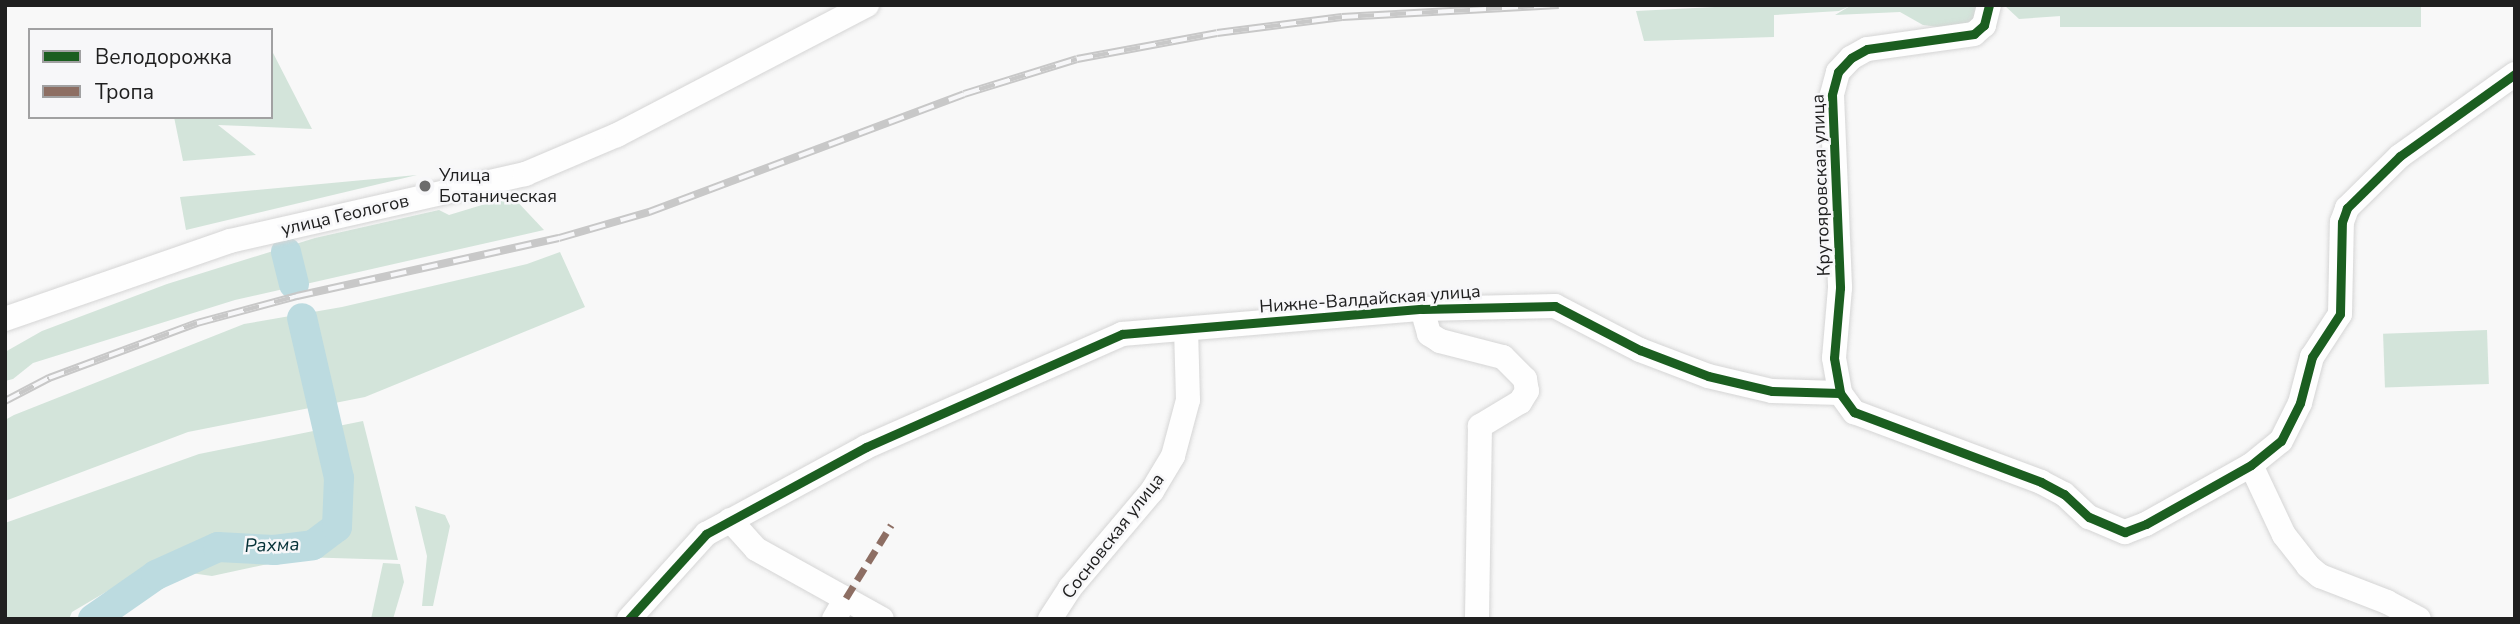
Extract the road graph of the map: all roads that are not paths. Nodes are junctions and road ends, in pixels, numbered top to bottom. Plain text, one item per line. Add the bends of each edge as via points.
1 (867, 5) edge
2 (1989, 5) edge
3 (2515, 74) edge
4 (1422, 309) junction
5 (5, 319) edge
6 (1186, 329) junction
7 (1840, 393) junction
8 (2251, 466) junction
9 (730, 520) junction
10 (840, 608) edge
11 (629, 619) edge
12 (882, 619) edge
13 (1050, 619) edge
14 (1477, 619) edge
15 (2419, 619) edge

1 - 5 street, улица Геологов via 617,135 525,174 230,241
2 - 7 street, Крутояровская улица via 1984,25 1974,34 1867,50 1838,72 1832,94 1840,288 1834,358
3 - 8 street via 2400,156 2347,208 2342,222 2340,314 2312,357 2300,403 2281,441
4 - 6 street, Нижне-Валдайская улица
4 - 7 street, Нижне-Валдайская улица via 1555,306 1640,350 1708,376 1772,391
4 - 14 street via 1429,334 1503,357 1525,379 1527,391 1520,402 1480,426
6 - 9 street, Нижне-Валдайская улица via 1122,334 866,447
6 - 13 street, Сосновская улица via 1188,400 1174,456 1152,491 1070,588
7 - 8 street via 1854,411 2040,482 2064,494 2089,517 2125,532
8 - 15 street via 2284,535 2308,566 2320,576
9 - 10 street via 757,549
9 - 11 street, Нижне-Валдайская улица via 706,534
10 - 12 street

